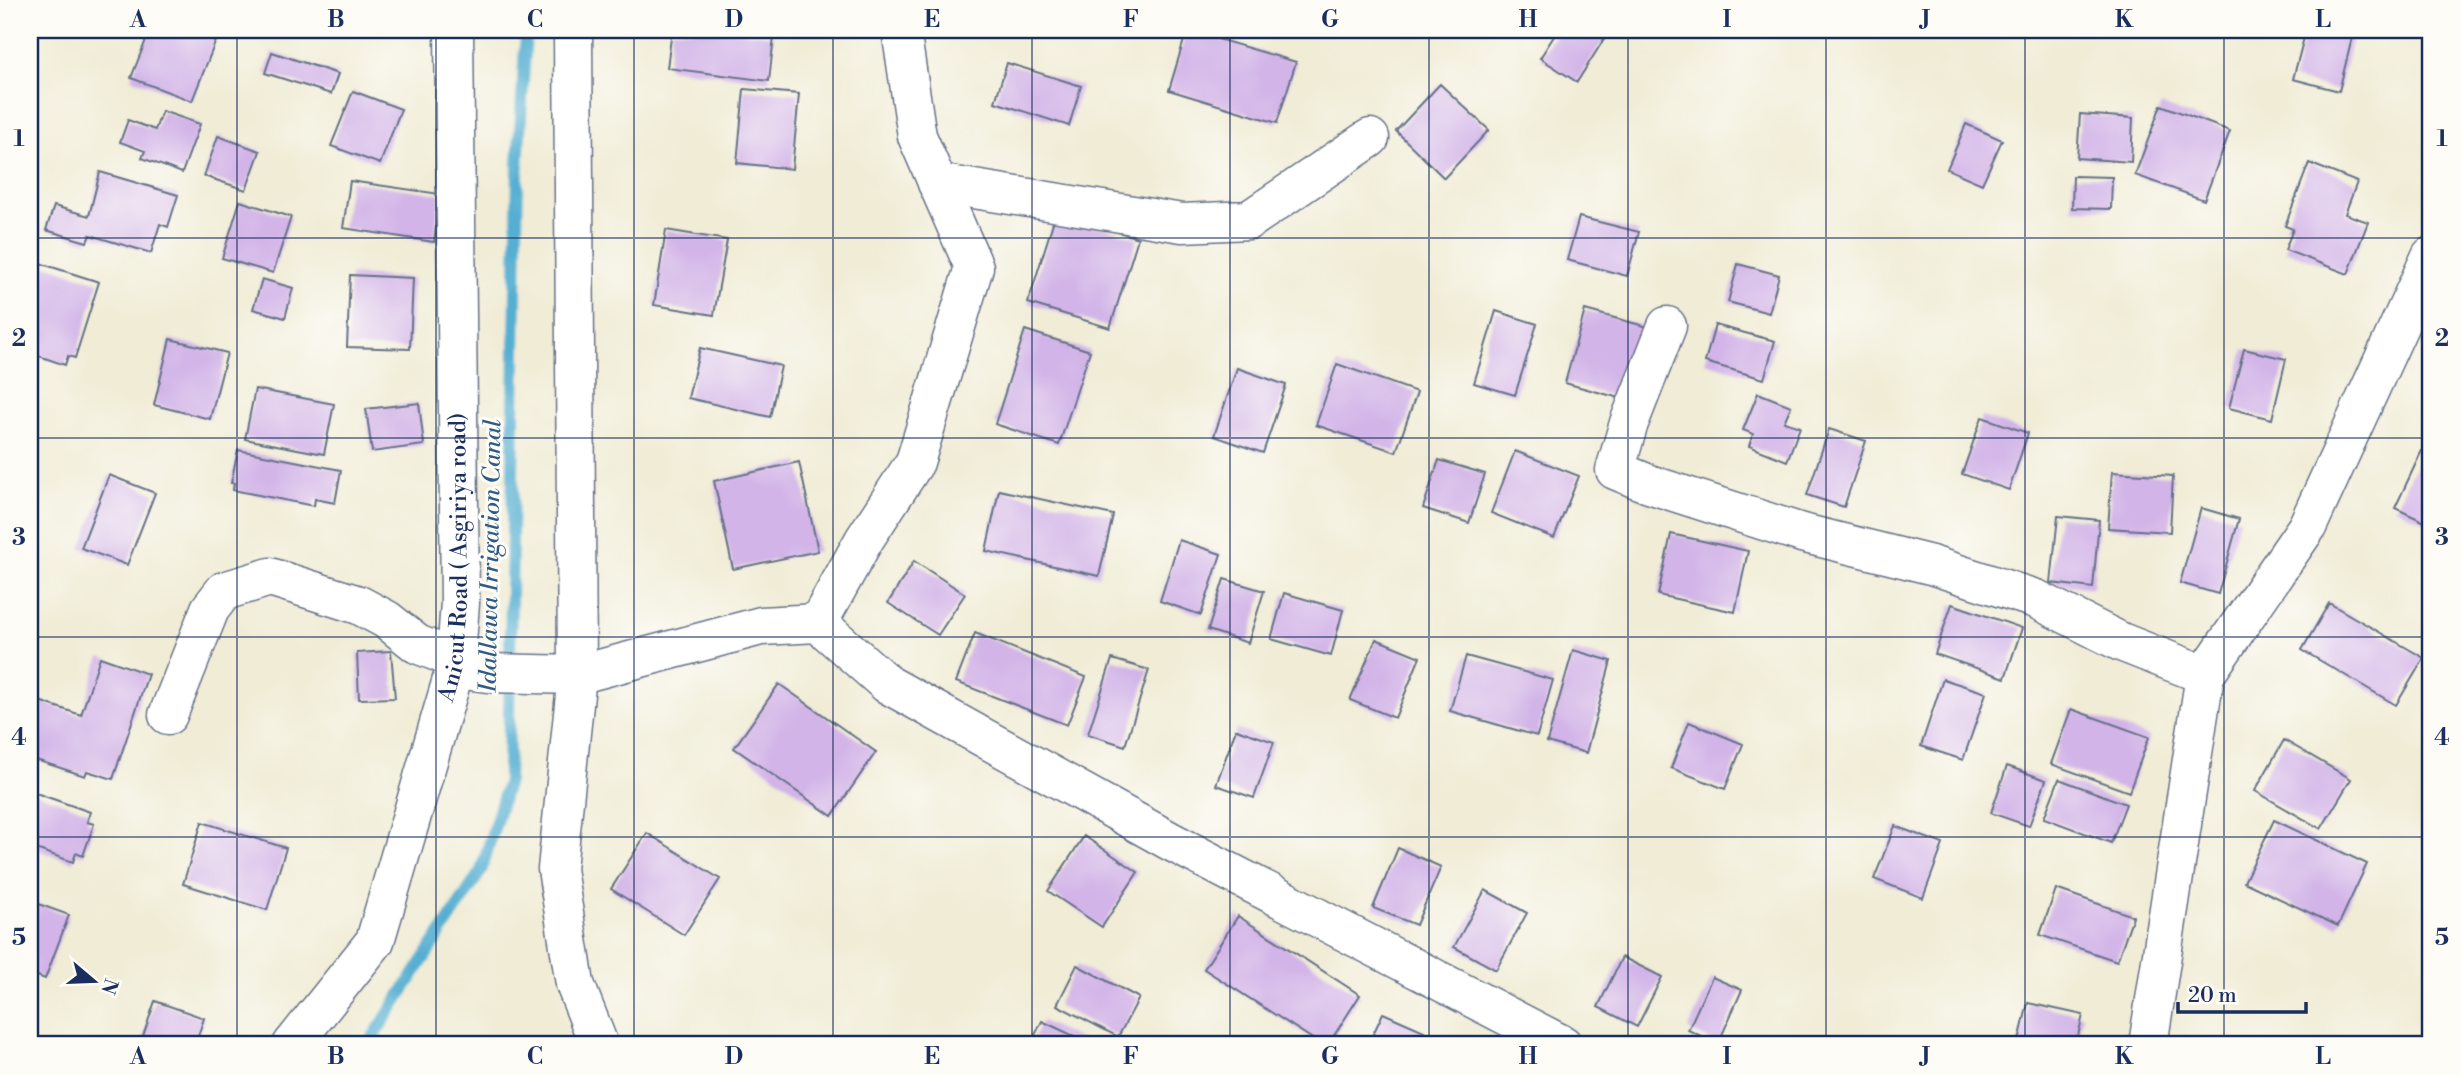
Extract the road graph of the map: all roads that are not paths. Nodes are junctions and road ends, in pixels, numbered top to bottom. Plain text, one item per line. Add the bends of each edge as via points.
1 (454, 30) edge
2 (573, 30) edge
3 (901, 30) edge
4 (1370, 138) dead end
5 (937, 183) junction
6 (2431, 256) edge
7 (1667, 326) dead end
8 (818, 622) junction
9 (466, 667) junction
10 (578, 675) junction
11 (2205, 675) junction
12 (168, 715) dead end
13 (292, 1045) edge
14 (599, 1045) edge
15 (1563, 1045) edge
16 (2148, 1045) edge

1 - 9 street, Anicut Road ( Asgiriya road) via 460,589
2 - 10 street
3 - 5 street via 917,136
4 - 5 street via 1250,220 1182,223
5 - 8 street via 974,267 915,462
6 - 11 street via 2307,527
7 - 11 street via 1615,470 1802,533 1931,565 2036,599 2121,642
8 - 10 street via 761,626
8 - 15 street via 887,684 1170,841
9 - 10 street
9 - 12 street via 417,644 359,604 271,577 224,591 211,609
9 - 13 street, Anicut Road ( Asgiriya road) via 375,941
10 - 14 street via 557,869 575,984
11 - 16 street

